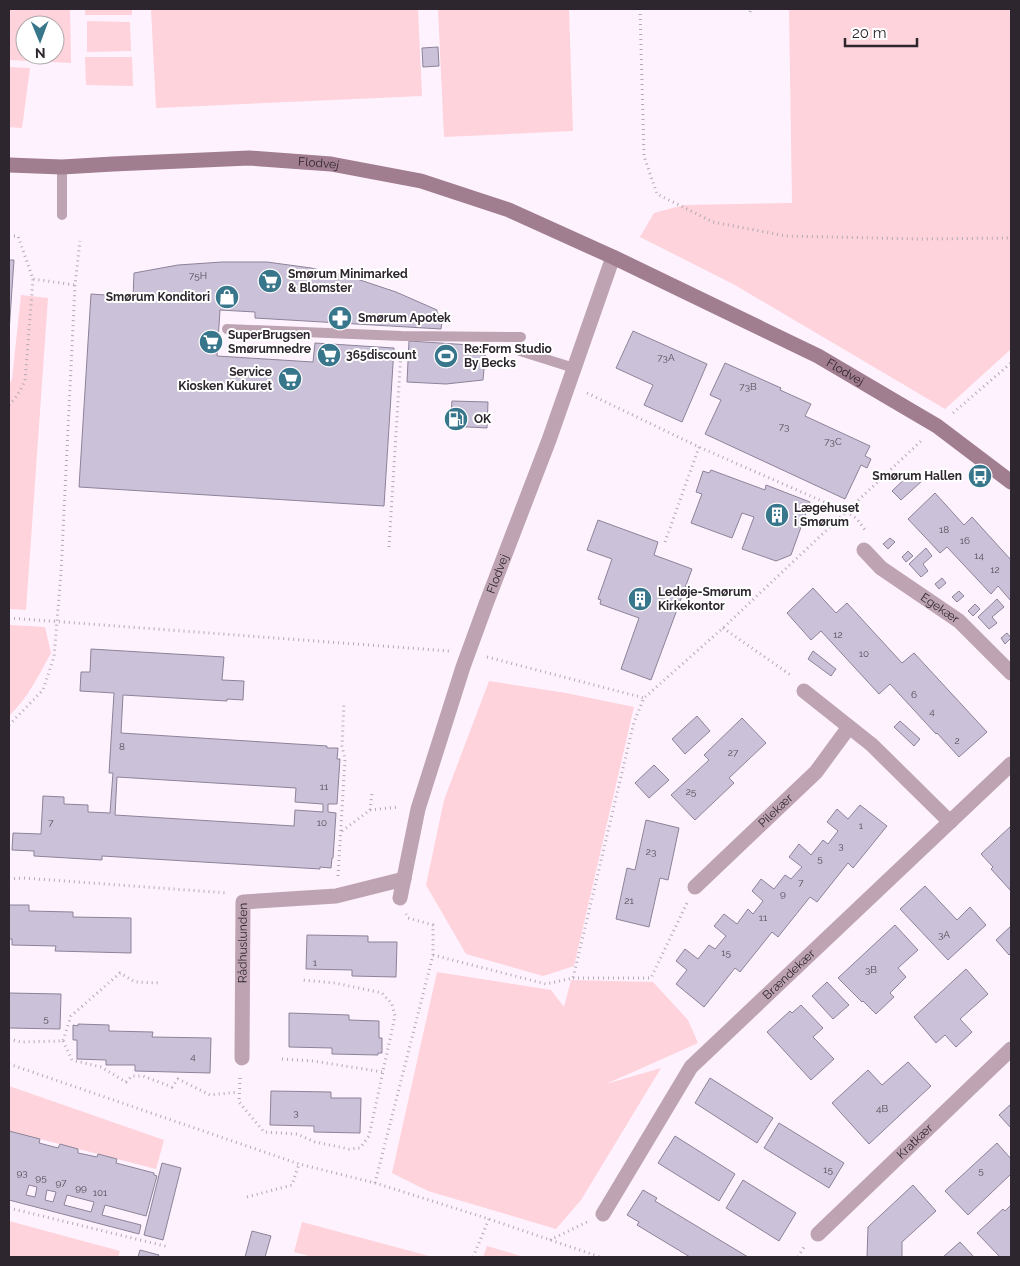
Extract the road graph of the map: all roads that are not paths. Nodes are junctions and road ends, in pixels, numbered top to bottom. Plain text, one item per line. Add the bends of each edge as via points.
1 (9, 165) edge
2 (62, 167) junction
3 (62, 215) dead end
4 (613, 257) junction
5 (227, 329) dead end
6 (521, 337) dead end
7 (520, 351) dead end
8 (574, 368) junction
9 (1011, 482) edge
10 (864, 550) dead end
11 (1011, 673) edge
12 (804, 691) road end
13 (849, 727) junction
14 (1011, 764) edge
15 (950, 822) junction
16 (404, 879) junction
17 (695, 887) road end
18 (400, 898) road end
19 (1011, 1049) edge
20 (242, 1058) road end
21 (602, 1214) road end
22 (818, 1234) dead end

1 - 2 street, Flodvej
2 - 3 lane
2 - 4 street, Flodvej via 250,158 331,164 421,181 509,210
4 - 8 street, Flodvej
4 - 9 street, Flodvej via 818,356 937,426
5 - 6 lane
7 - 8 lane
8 - 16 street, Flodvej via 468,653 418,809
10 - 11 street, Egekær via 881,568 959,621
12 - 13 street
13 - 15 street
13 - 17 street, Pilekær via 816,772
14 - 15 street, Brændekær
15 - 21 street, Brændekær via 691,1067
16 - 18 street, Flodvej
16 - 20 street, Rådhuslunden via 336,896 243,902
19 - 22 street, Kratkær

